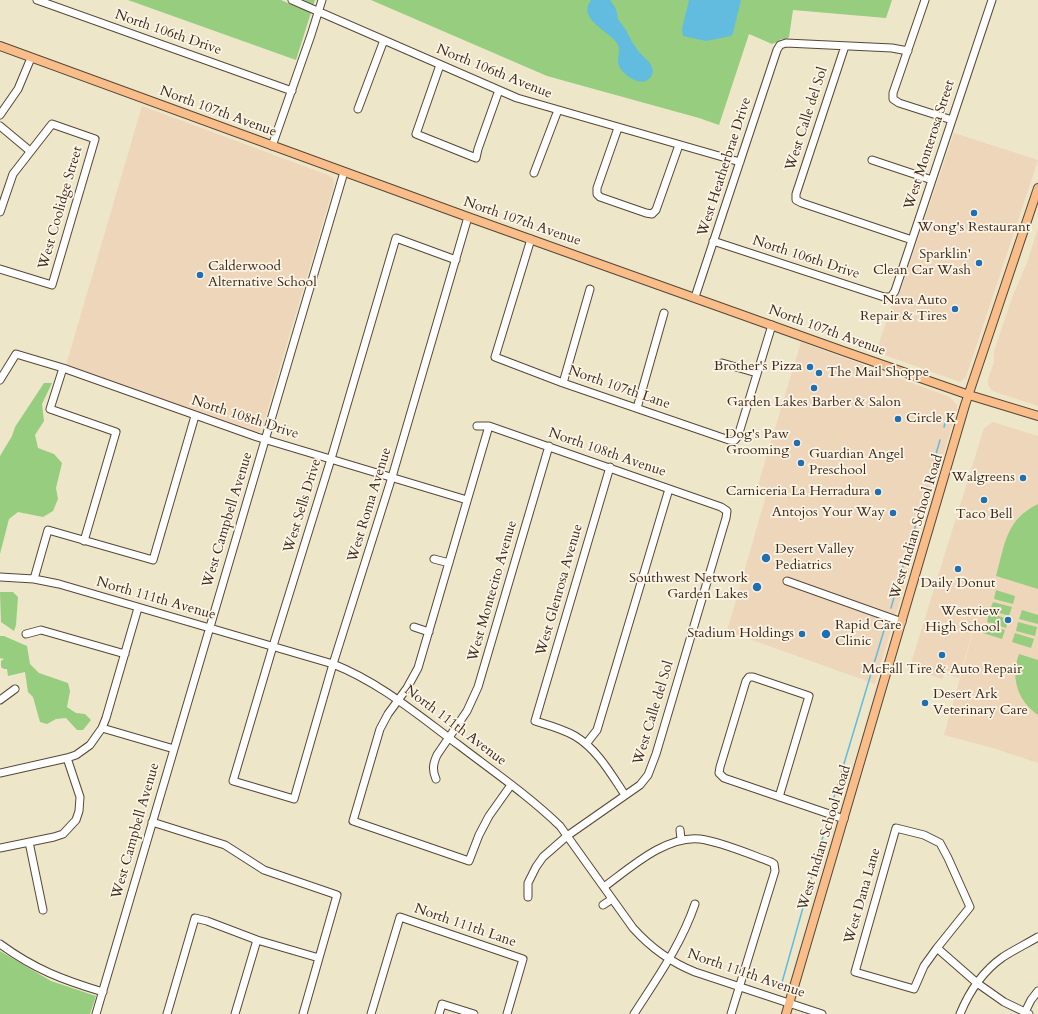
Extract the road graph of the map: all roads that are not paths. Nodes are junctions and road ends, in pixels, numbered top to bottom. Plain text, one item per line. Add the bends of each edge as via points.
1 (37, 0) edge
2 (292, 0) edge
3 (322, 0) edge
4 (925, 0) edge
5 (992, 0) edge
6 (319, 12) junction
7 (384, 40) junction
8 (0, 46) edge
9 (845, 46) junction
10 (908, 51) junction
11 (31, 58) junction
12 (440, 65) junction
13 (499, 90) junction
14 (292, 91) junction
15 (358, 109) dead end
16 (558, 110) junction
17 (0, 115) edge
18 (952, 120) junction
19 (0, 126) edge
20 (618, 128) junction
21 (679, 145) junction
22 (272, 146) junction
23 (30, 151) junction
24 (872, 160) dead end
25 (740, 162) junction
26 (344, 172) junction
27 (534, 173) dead end
28 (932, 180) junction
29 (1038, 188) edge
30 (0, 212) edge
31 (468, 217) junction
32 (531, 239) junction
33 (912, 240) junction
34 (713, 242) junction
35 (456, 260) junction
36 (0, 268) edge
37 (590, 289) dead end
38 (891, 297) joint
39 (695, 298) junction
40 (664, 313) dead end
41 (772, 325) junction
42 (722, 363) dead end
43 (63, 368) junction
44 (757, 374) junction
45 (0, 380) edge
46 (564, 383) junction
47 (969, 395) junction
48 (637, 408) junction
49 (195, 416) junction
50 (1038, 416) edge
51 (477, 426) dead end
52 (489, 426) junction
53 (266, 440) junction
54 (549, 446) junction
55 (331, 459) junction
56 (610, 467) junction
57 (392, 477) junction
58 (669, 489) junction
59 (467, 500) junction
60 (727, 511) joint
61 (84, 541) junction
62 (434, 559) dead end
63 (449, 563) junction
64 (0, 578) edge
65 (34, 579) junction
66 (787, 581) dead end
67 (138, 608) junction
68 (902, 622) junction
69 (414, 627) dead end
70 (209, 628) junction
71 (429, 632) junction
72 (26, 634) dead end
73 (273, 646) junction
74 (125, 654) junction
75 (333, 664) junction
76 (15, 689) dead end
77 (0, 700) edge
78 (398, 700) junction
79 (102, 728) junction
80 (448, 738) junction
81 (586, 744) junction
82 (174, 749) junction
83 (67, 758) junction
84 (0, 773) edge
85 (436, 779) dead end
86 (511, 784) junction
87 (625, 795) junction
88 (779, 797) junction
89 (294, 800) joint
90 (844, 819) junction
91 (152, 822) junction
92 (680, 830) dead end
93 (567, 836) junction
94 (682, 839) junction
95 (29, 842) junction
96 (0, 848) edge
97 (604, 887) junction
98 (528, 898) dead end
99 (612, 899) junction
100 (603, 904) dead end
101 (695, 904) dead end
102 (43, 910) dead end
103 (1038, 937) edge
104 (257, 940) junction
105 (0, 944) edge
106 (937, 948) junction
107 (318, 958) junction
108 (669, 959) junction
109 (977, 983) junction
110 (740, 987) junction
111 (103, 992) junction
112 (1038, 992) edge
113 (789, 1004) junction
114 (1027, 1013) edge
115 (96, 1014) edge
116 (167, 1014) edge
117 (235, 1014) edge
118 (303, 1014) edge
119 (371, 1014) edge
120 (439, 1014) edge
121 (474, 1014) edge
122 (507, 1014) edge
123 (634, 1014) edge
124 (731, 1014) edge
125 (786, 1014) edge
126 (822, 1014) edge
127 (960, 1014) edge

1 - 14 street, North 106th Drive
2 - 6 street, North 106th Avenue
3 - 6 street
4 - 10 street
5 - 18 street, West Monterosa Street
6 - 7 street, North 106th Avenue
6 - 14 street
7 - 12 street, North 106th Avenue
7 - 15 street
8 - 11 main road, North 107th Avenue
9 - 10 street
9 - 25 street, West Heatherbrae Drive via 786,43 780,45
9 - 33 street, West Calle del Sol via 796,200
10 - 18 street via 893,93 893,100
11 - 17 street via 18,90
11 - 22 main road, North 107th Avenue
12 - 13 street, North 106th Avenue
12 - 13 street via 416,134 476,158
13 - 16 street, North 106th Avenue
14 - 22 street
16 - 20 street, North 106th Avenue
16 - 27 street
18 - 28 street, West Monterosa Street
19 - 23 street
20 - 21 street, North 106th Avenue
20 - 21 street via 597,194 646,213 652,214 656,210
21 - 25 street, North 106th Avenue
22 - 26 main road, North 107th Avenue
23 - 30 street via 13,174
23 - 36 street, West Coolidge Street via 52,124 95,139 52,284
24 - 28 street
25 - 34 street, West Heatherbrae Drive
26 - 31 main road, North 107th Avenue
26 - 53 street, West Campbell Avenue
28 - 33 street, West Monterosa Street
29 - 47 main road, West Indian School Road
31 - 32 main road, North 107th Avenue
31 - 35 street, West Roma Avenue
32 - 39 main road, North 107th Avenue
32 - 46 street, North 107th Lane via 495,357
33 - 38 street, West Monterosa Street
34 - 38 street, North 106th Drive via 884,298
34 - 39 street, West Heatherbrae Drive
35 - 55 street, West Sells Drive via 396,238
35 - 57 street, West Roma Avenue
37 - 46 street
39 - 41 main road, North 107th Avenue
40 - 48 street
41 - 44 street
41 - 47 main road, North 107th Avenue
42 - 44 street
43 - 45 street, North 108th Drive via 16,354
43 - 49 street, North 108th Drive
43 - 61 street via 50,409 116,432
44 - 48 street, North 107th Lane via 738,436 734,440
46 - 48 street, North 107th Lane
47 - 50 main road, North 107th Avenue
47 - 68 main road, West Indian School Road
49 - 53 street, North 108th Drive
49 - 61 street via 153,560
51 - 52 street, North 108th Avenue
52 - 54 street, North 108th Avenue
52 - 59 street
53 - 55 street, North 108th Drive
53 - 70 street, West Campbell Avenue
54 - 56 street, North 108th Avenue
54 - 80 street, West Montecito Avenue via 478,687 467,711
55 - 57 street, North 108th Drive
55 - 73 street, West Sells Drive
56 - 58 street, North 108th Avenue
56 - 81 street, West Glenrosa Avenue via 535,721 573,735
57 - 59 street, North 108th Drive
57 - 75 street, West Roma Avenue
58 - 60 street, North 108th Avenue
58 - 81 street via 597,730
59 - 63 street
60 - 87 street, West Calle del Sol via 652,766 640,785
61 - 65 street via 48,530
62 - 63 street
63 - 71 street
64 - 65 street, North 111th Avenue
65 - 67 street, North 111th Avenue
66 - 68 street
67 - 70 street, North 111th Avenue
67 - 74 street
68 - 90 main road, West Indian School Road
69 - 71 street
70 - 73 street, North 111th Avenue
70 - 82 street, West Campbell Avenue
71 - 78 street via 418,668
72 - 74 street via 41,630
73 - 75 street, North 111th Avenue
73 - 89 street, West Sells Drive via 233,781
74 - 79 street
75 - 78 street, North 111th Avenue via 355,673
75 - 89 street, West Roma Avenue
76 - 77 street
78 - 80 street, North 111th Avenue
78 - 86 street via 380,729 353,821 469,861 489,816
79 - 82 street
79 - 83 street via 90,745
80 - 85 street, West Montecito Avenue via 434,763 433,772
80 - 86 street, North 111th Avenue
81 - 87 street
82 - 91 street, West Campbell Avenue
83 - 84 street
83 - 95 street via 80,797 76,820 63,834
86 - 93 street, North 111th Avenue via 549,815
87 - 93 street, West Calle del Sol
88 - 88 street via 809,696 749,677 719,773 724,778
88 - 90 street
90 - 113 main road, West Indian School Road
91 - 107 street via 225,845 264,870 337,895
91 - 111 street, West Campbell Avenue
92 - 94 street
93 - 97 street, North 111th Avenue
93 - 98 street, West Calle del Sol via 550,850 536,867 528,883
94 - 97 street via 655,851
94 - 110 street via 710,841 774,864 775,871
95 - 96 street
95 - 102 street
97 - 99 street, North 111th Avenue
99 - 100 street
99 - 108 street, North 111th Avenue via 641,936
101 - 108 street via 686,929
103 - 109 street via 1003,957
104 - 107 street
104 - 116 street via 196,918
104 - 117 street
105 - 111 street via 50,974
106 - 106 street, West Dana Lane via 924,966 914,989 855,972 896,828 924,835 940,843 970,907
106 - 109 street
107 - 118 street
108 - 110 street, North 111th Avenue via 687,969
108 - 123 street
109 - 114 street via 1004,1002
109 - 127 street
110 - 113 street, North 111th Avenue
110 - 124 street
111 - 115 street, West Campbell Avenue
112 - 114 street via 1031,1000
113 - 125 main road, West Indian School Road
113 - 126 street, North 111th Avenue
119 - 122 street, North 111th Lane via 400,917 523,959
120 - 121 street via 442,1004

